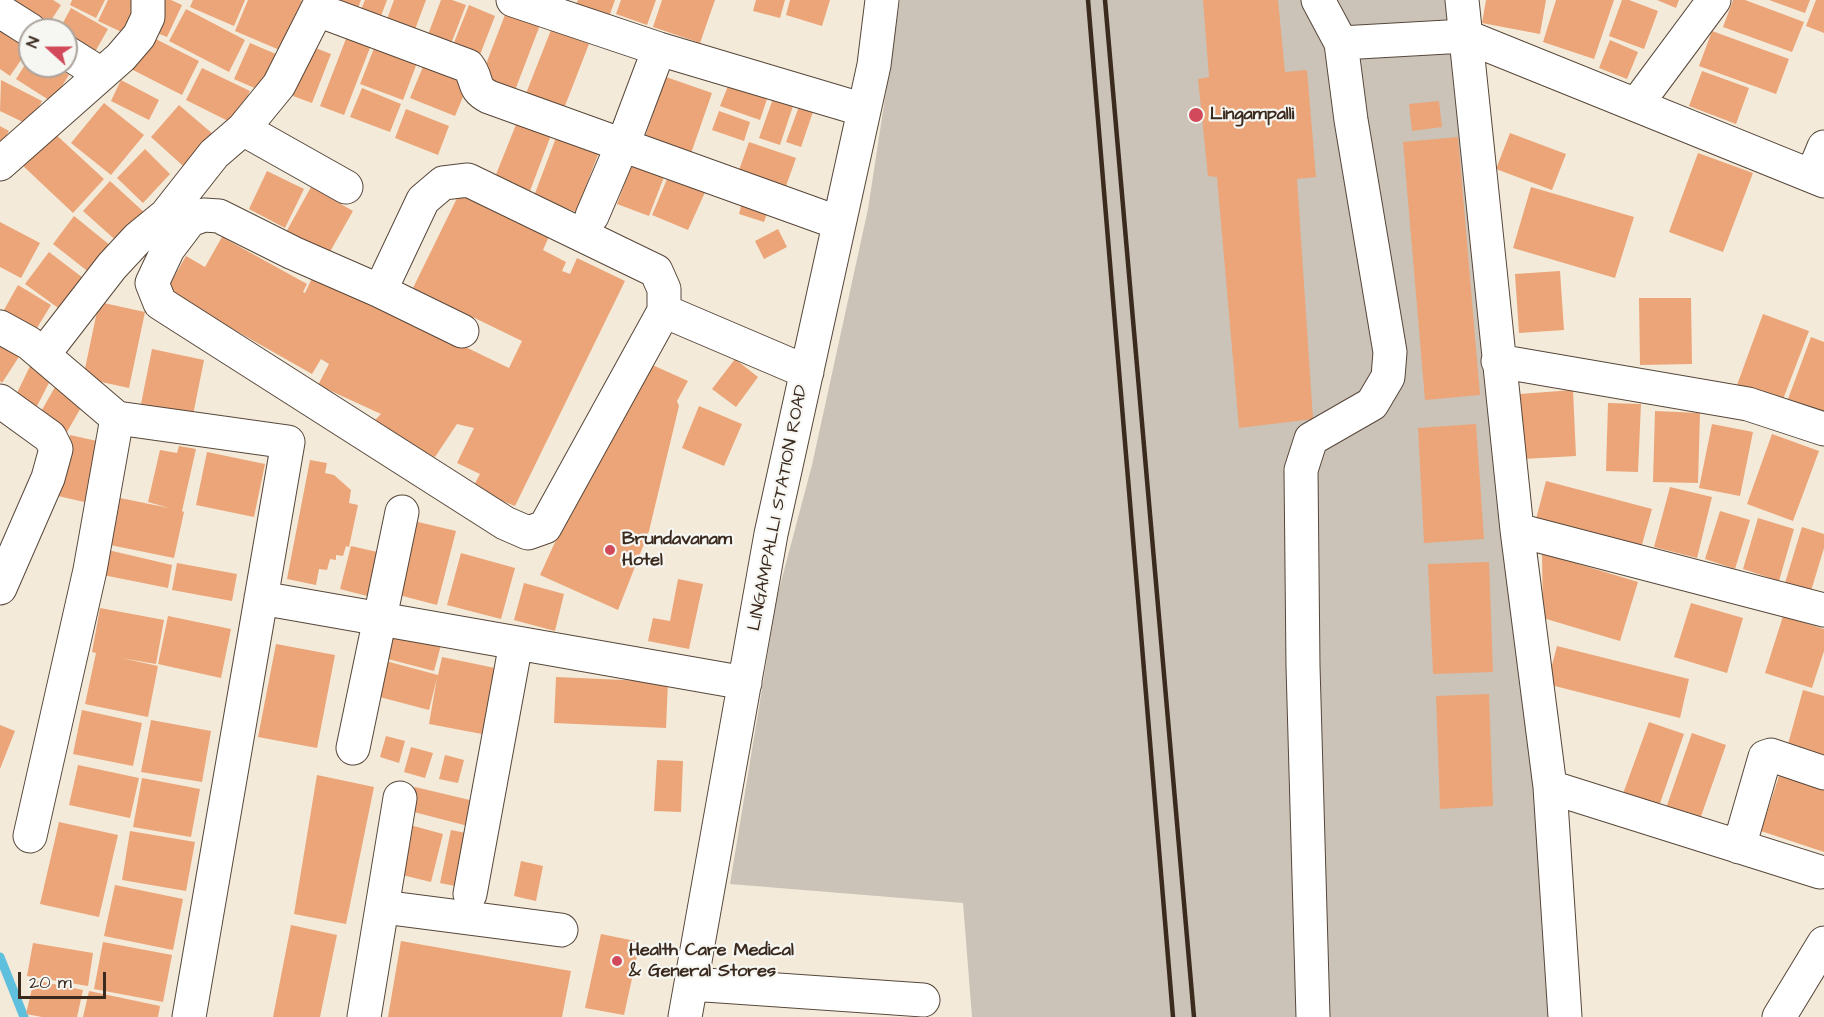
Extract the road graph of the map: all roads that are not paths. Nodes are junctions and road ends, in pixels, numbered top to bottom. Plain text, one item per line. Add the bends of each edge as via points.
1 (148, 0) edge
2 (513, 0) edge
3 (882, 0) edge
4 (1318, 0) edge
5 (1462, 0) edge
6 (1714, 0) edge
7 (320, 5) edge
8 (0, 11) edge
9 (18, 22) edge
10 (1465, 36) junction
11 (1341, 43) junction
12 (659, 49) junction
13 (78, 60) edge
14 (101, 74) junction
15 (1636, 105) junction
16 (864, 110) junction
17 (243, 129) junction
18 (622, 145) junction
19 (0, 164) edge
20 (1820, 168) edge
21 (346, 187) dead end
22 (592, 216) dead end
23 (839, 223) junction
24 (380, 291) junction
25 (664, 310) junction
26 (0, 327) edge
27 (462, 331) dead end
28 (43, 355) junction
29 (1498, 361) junction
30 (807, 372) junction
31 (0, 401) edge
32 (117, 418) junction
33 (1824, 429) edge
34 (402, 512) dead end
35 (1516, 530) junction
36 (0, 588) edge
37 (261, 598) junction
38 (1824, 610) edge
39 (380, 619) junction
40 (516, 643) junction
41 (745, 683) junction
42 (353, 748) dead end
43 (1824, 773) edge
44 (1550, 787) junction
45 (400, 798) dead end
46 (30, 836) dead end
47 (1739, 847) junction
48 (1820, 872) dead end
49 (470, 894) dead end
50 (383, 907) junction
51 (561, 930) dead end
52 (1824, 943) edge
53 (691, 984) junction
54 (923, 1000) dead end
55 (189, 1017) edge
56 (364, 1017) edge
57 (685, 1017) edge
58 (1313, 1017) edge
59 (1565, 1017) edge
60 (1779, 1017) edge

1 - 14 street via 148,17 139,36
2 - 12 street
3 - 16 street, LINGAMPALLI STATION ROAD
4 - 11 street
5 - 10 street
6 - 15 street
7 - 17 street via 279,85
7 - 18 street via 468,66 480,93
8 - 9 street
10 - 11 street
10 - 15 street
10 - 29 street
11 - 58 street via 1390,352 1388,377 1372,404 1311,439 1301,470
12 - 16 street
12 - 18 street
13 - 14 street
14 - 19 street
15 - 20 street
16 - 23 street, LINGAMPALLI STATION ROAD
17 - 21 street
17 - 28 street via 214,154 166,215 112,266
18 - 22 street
18 - 23 street
23 - 30 street, LINGAMPALLI STATION ROAD
24 - 25 street via 423,200 442,183 468,180 656,271 664,289
24 - 25 street via 219,216 204,215 190,220 168,249 152,283 160,303 505,523 528,533 545,527
24 - 27 street
25 - 30 street
26 - 28 street
28 - 32 street
29 - 33 street via 1748,404
29 - 35 street
30 - 41 street, LINGAMPALLI STATION ROAD via 771,534
31 - 36 street via 50,437 56,449 48,478
32 - 37 street via 288,442
32 - 46 street via 90,570
34 - 39 street
35 - 38 street
35 - 44 street
37 - 39 street
37 - 55 street
39 - 40 street
39 - 42 street
40 - 41 street
40 - 49 street
41 - 53 street, LINGAMPALLI STATION ROAD
43 - 47 street via 1771,755 1765,758
44 - 47 street
44 - 59 street
45 - 50 street
47 - 48 street
50 - 51 street
50 - 56 street
52 - 60 street
53 - 54 street
53 - 57 street, LINGAMPALLI STATION ROAD

